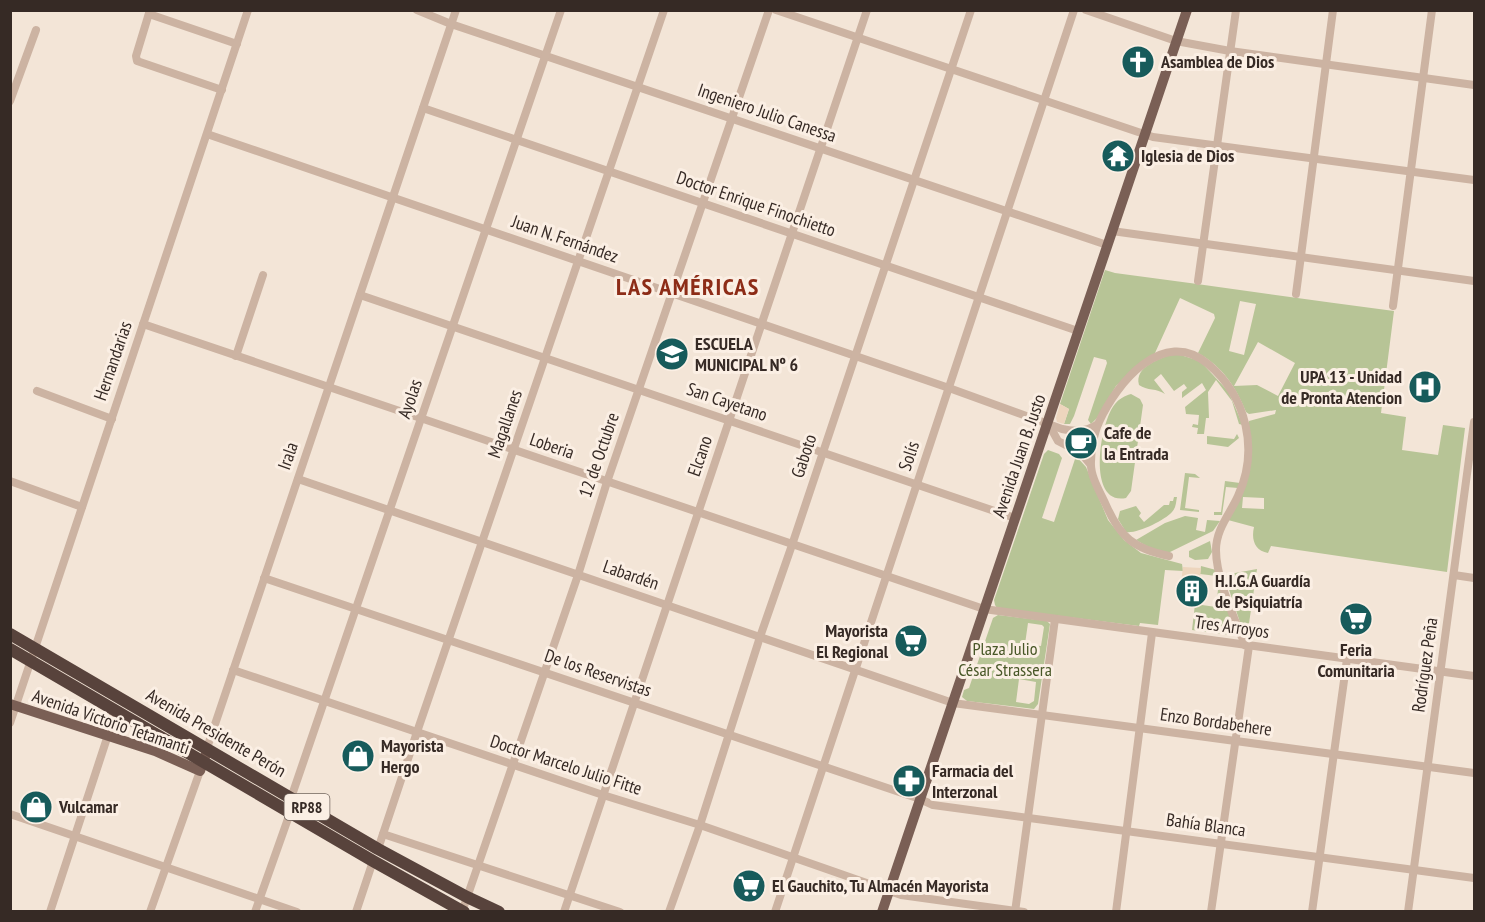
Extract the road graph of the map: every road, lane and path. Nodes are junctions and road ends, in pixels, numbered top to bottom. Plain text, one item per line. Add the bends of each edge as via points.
1 (248, 10) edge
2 (417, 10) edge
3 (456, 10) edge
4 (561, 10) edge
5 (664, 10) edge
6 (769, 10) edge
7 (776, 10) edge
8 (867, 10) edge
9 (971, 10) edge
10 (1074, 10) edge
11 (1086, 10) edge
12 (1187, 10) edge
13 (1236, 10) edge
14 (1333, 10) edge
15 (1432, 10) edge
16 (149, 12) edge
17 (452, 24) junction
18 (36, 30) dead end
19 (858, 36) junction
20 (1176, 41) junction
21 (237, 44) junction
22 (1230, 51) junction
23 (545, 56) junction
24 (1326, 64) junction
25 (952, 69) junction
26 (1423, 78) junction
27 (1474, 85) edge
28 (638, 87) junction
29 (222, 90) junction
30 (10, 101) edge
31 (1044, 101) junction
32 (423, 108) junction
33 (732, 119) junction
34 (207, 134) junction
35 (1145, 134) junction
36 (516, 140) junction
37 (1217, 146) junction
38 (822, 149) junction
39 (1314, 159) junction
40 (609, 171) junction
41 (1410, 172) junction
42 (913, 180) junction
43 (1474, 180) edge
44 (393, 198) junction
45 (703, 203) junction
46 (1007, 212) junction
47 (486, 230) junction
48 (1112, 231) junction
49 (792, 234) junction
50 (1203, 244) junction
51 (1107, 246) junction
52 (1301, 257) junction
53 (578, 261) junction
54 (885, 265) junction
55 (1397, 270) junction
56 (262, 275) dead end
57 (1474, 280) edge
58 (1198, 281) dead end
59 (672, 293) junction
60 (1296, 294) dead end
61 (360, 295) junction
62 (979, 297) junction
63 (1392, 306) dead end
64 (143, 324) junction
65 (762, 324) junction
66 (452, 326) junction
67 (1078, 331) junction
68 (237, 356) junction
69 (854, 356) junction
70 (545, 358) junction
71 (329, 387) junction
72 (949, 388) junction
73 (640, 390) junction
74 (37, 391) dead end
75 (112, 418) junction
76 (421, 418) junction
77 (730, 421) junction
78 (1048, 423) junction
79 (1474, 423) edge
80 (1098, 424) junction
81 (1068, 430) junction
82 (1063, 445) junction
83 (513, 450) junction
84 (823, 452) junction
85 (1090, 464) junction
86 (1471, 476) edge
87 (298, 479) junction
88 (10, 481) edge
89 (607, 482) junction
90 (916, 484) junction
91 (82, 507) junction
92 (389, 510) junction
93 (698, 513) junction
94 (1015, 518) junction
95 (482, 542) junction
96 (792, 545) junction
97 (1169, 556) dead end
98 (578, 575) junction
99 (1454, 575) junction
100 (885, 576) junction
101 (264, 578) junction
102 (1474, 578) edge
103 (667, 605) junction
104 (356, 609) junction
105 (984, 609) junction
106 (1055, 619) junction
107 (1152, 633) junction
108 (10, 634) edge
109 (760, 637) junction
110 (448, 640) junction
111 (1247, 645) junction
112 (35, 648) junction
113 (10, 649) edge
114 (1347, 659) junction
115 (31, 661) junction
116 (854, 669) junction
117 (233, 670) junction
118 (1441, 671) junction
119 (544, 672) junction
120 (1474, 676) edge
121 (324, 701) junction
122 (634, 703) junction
123 (953, 703) junction
124 (13, 705) edge
125 (114, 711) junction
126 (1042, 715) junction
127 (10, 723) edge
128 (1139, 728) junction
129 (417, 732) junction
130 (729, 733) junction
131 (108, 735) junction
132 (1235, 741) junction
133 (207, 748) junction
134 (1334, 754) junction
135 (513, 764) junction
136 (822, 765) junction
137 (202, 767) junction
138 (1428, 767) junction
139 (1474, 773) edge
140 (603, 795) junction
141 (291, 798) junction
142 (920, 799) junction
143 (933, 806) joint
144 (290, 813) junction
145 (10, 814) edge
146 (1028, 818) junction
147 (700, 825) junction
148 (1127, 831) junction
149 (383, 834) junction
150 (76, 835) junction
151 (1221, 844) junction
152 (378, 849) junction
153 (1320, 857) junction
154 (792, 859) junction
155 (373, 861) junction
156 (479, 865) junction
157 (165, 867) junction
158 (1413, 869) junction
159 (1474, 878) edge
160 (889, 891) junction
161 (569, 895) junction
162 (467, 897) junction
163 (259, 898) junction
164 (463, 911) edge
165 (1018, 911) edge
166 (50, 912) edge
167 (150, 912) edge
168 (255, 912) edge
169 (297, 912) edge
170 (356, 912) edge
171 (499, 912) edge
172 (564, 912) edge
173 (620, 912) edge
174 (669, 912) edge
175 (775, 912) edge
176 (882, 912) edge
177 (1116, 912) edge
178 (1211, 912) edge
179 (1312, 912) edge
180 (1408, 912) edge

1 - 21 street, Hernandarias
2 - 17 street, Ingeniero Julio Canessa
3 - 17 street, Irala
4 - 23 street, Ayolas
5 - 28 street, Magallanes
6 - 33 street, 12 de Octubre
7 - 19 street
8 - 19 street, Elcano
9 - 25 street, Gaboto
10 - 31 street, Solís
11 - 20 street
12 - 20 main road, Avenida Juan B. Justo
13 - 22 street
14 - 24 street
15 - 26 street
16 - 21 street
16 - 29 street via 137,61
17 - 23 street, Ingeniero Julio Canessa
17 - 32 street, Irala
18 - 30 street
19 - 25 street
19 - 38 street, Elcano
20 - 22 street
20 - 35 main road, Avenida Juan B. Justo
21 - 29 street, Hernandarias
22 - 24 street
22 - 37 street
23 - 28 street, Ingeniero Julio Canessa
23 - 36 street, Ayolas
24 - 26 street
24 - 39 street
25 - 31 street
25 - 42 street, Gaboto
26 - 27 street
26 - 41 street
28 - 33 street, Ingeniero Julio Canessa
28 - 40 street, Magallanes
29 - 34 street, Hernandarias
31 - 35 street
31 - 46 street, Solís
32 - 36 street, Doctor Enrique Finochietto
32 - 44 street, Irala
33 - 38 street, Ingeniero Julio Canessa
33 - 45 street, 12 de Octubre
34 - 44 street, Juan N. Fernández
34 - 64 street, Hernandarias
35 - 37 street
35 - 48 main road, Avenida Juan B. Justo
36 - 40 street, Doctor Enrique Finochietto
36 - 47 street, Ayolas
37 - 39 street
37 - 50 street
38 - 42 street, Ingeniero Julio Canessa
38 - 49 street, Elcano
39 - 41 street
39 - 52 street
40 - 45 street, Doctor Enrique Finochietto
40 - 53 street, Magallanes
41 - 43 street
41 - 55 street
42 - 46 street, Ingeniero Julio Canessa
42 - 54 street, Gaboto
44 - 47 street, Juan N. Fernández
44 - 61 street, Irala
45 - 49 street, Doctor Enrique Finochietto
45 - 59 street, 12 de Octubre
46 - 51 street, Ingeniero Julio Canessa
46 - 62 street, Solís
47 - 53 street, Juan N. Fernández
47 - 66 street, Ayolas
48 - 50 street
48 - 51 main road, Avenida Juan B. Justo
49 - 54 street, Doctor Enrique Finochietto
49 - 65 street, Elcano
50 - 52 street
50 - 58 street
51 - 67 main road, Avenida Juan B. Justo
52 - 55 street
52 - 60 street
53 - 59 street, Juan N. Fernández
53 - 70 street, Magallanes
54 - 62 street, Doctor Enrique Finochietto
54 - 69 street, Gaboto
55 - 57 street
55 - 63 street
56 - 68 street
59 - 65 street, Juan N. Fernández
59 - 73 street, 12 de Octubre
61 - 66 street, San Cayetano
61 - 71 street, Irala
62 - 67 street, Doctor Enrique Finochietto
62 - 72 street, Solís
64 - 68 street, Loberia
64 - 75 street, Hernandarias
65 - 69 street, Juan N. Fernández
65 - 77 street, Elcano
66 - 70 street, San Cayetano
66 - 76 street, Ayolas
67 - 78 main road, Avenida Juan B. Justo
68 - 71 street, Loberia
69 - 72 street, Juan N. Fernández
69 - 84 street, Gaboto
70 - 73 street, San Cayetano
70 - 83 street, Magallanes
71 - 76 street, Loberia
71 - 87 street, Irala
72 - 78 street, Juan N. Fernández
72 - 90 street, Solís
73 - 77 street, San Cayetano
73 - 89 street, 12 de Octubre
74 - 75 street
75 - 91 street, Hernandarias
76 - 83 street, Loberia
76 - 92 street, Ayolas
77 - 84 street, San Cayetano
77 - 93 street, Elcano
78 - 81 street, Juan N. Fernández
78 - 82 street
78 - 94 main road, Avenida Juan B. Justo
79 - 86 street, Rodríguez Peña
80 - 81 street via 1082,431
80 - 85 street
80 - 111 street via 1111,400 1137,370 1169,351 1201,358 1232,392 1245,418 1249,453 1242,488 1218,532 1216,549 1218,567
81 - 82 street
82 - 85 street via 1081,453
83 - 89 street, Loberia
83 - 95 street, Magallanes
84 - 90 street, San Cayetano
84 - 96 street, Gaboto
85 - 97 street via 1122,534 1140,549
86 - 99 street, Rodríguez Peña
87 - 92 street, Labardén
87 - 101 street, Irala
88 - 91 street
89 - 93 street, Loberia
89 - 98 street, 12 de Octubre
90 - 94 street, San Cayetano
90 - 100 street, Solís
91 - 112 street, Hernandarias
92 - 95 street, Labardén
92 - 104 street, Ayolas
93 - 96 street, Loberia
93 - 103 street, Elcano
94 - 105 main road, Avenida Juan B. Justo
95 - 98 street, Labardén
95 - 110 street, Magallanes
96 - 100 street, Loberia
96 - 109 street, Gaboto
98 - 103 street, Labardén
98 - 119 street, 12 de Octubre
99 - 102 street
99 - 118 street, Rodríguez Peña
100 - 105 street, Loberia
100 - 116 street, Solís
101 - 104 street, De los Reservistas
101 - 117 street, Irala
103 - 109 street, Labardén
103 - 122 street, Elcano
104 - 110 street, De los Reservistas
104 - 121 street, Ayolas
105 - 106 street, Tres Arroyos
105 - 123 main road, Avenida Juan B. Justo
106 - 107 street, Tres Arroyos
106 - 126 street
107 - 111 street, Tres Arroyos
107 - 128 street
108 - 112 highway, Avenida Presidente Perón / RP88
109 - 116 street, Labardén
109 - 130 street, Gaboto
110 - 119 street, De los Reservistas
110 - 129 street, Magallanes
111 - 114 street, Tres Arroyos
111 - 132 street
112 - 115 street, Hernandarias
112 - 133 highway, Avenida Presidente Perón / RP88
113 - 115 highway, Avenida Presidente Perón / RP88
114 - 118 street, Tres Arroyos
114 - 134 street
115 - 124 street, Hernandarias
115 - 125 highway, Avenida Presidente Perón / RP88
116 - 123 street, Labardén
116 - 136 street, Solís
117 - 121 street, Doctor Marcelo Julio Fitte
117 - 133 street, Irala
118 - 120 street, Tres Arroyos
118 - 138 street, Rodríguez Peña
119 - 122 street, De los Reservistas
119 - 135 street, 12 de Octubre
121 - 129 street, Doctor Marcelo Julio Fitte
121 - 141 street, Ayolas
122 - 130 street, De los Reservistas
122 - 140 street, Elcano
123 - 126 street, Enzo Bordabehere
123 - 142 main road, Avenida Juan B. Justo
124 - 127 street, Hernandarias
124 - 131 main road, Avenida Victorio Tetamanti
125 - 131 street
125 - 137 highway, Avenida Presidente Perón / RP88
126 - 128 street, Enzo Bordabehere
126 - 146 street
128 - 132 street, Enzo Bordabehere
128 - 148 street
129 - 135 street, Doctor Marcelo Julio Fitte
129 - 149 street, Magallanes
130 - 136 street, De los Reservistas
130 - 147 street, Gaboto
131 - 137 main road, Avenida Victorio Tetamanti
131 - 150 street
132 - 134 street, Enzo Bordabehere
132 - 151 street
133 - 137 main road, Irala
133 - 141 highway, Avenida Presidente Perón / RP88
134 - 138 street, Enzo Bordabehere
134 - 153 street
135 - 140 street, Doctor Marcelo Julio Fitte
135 - 156 street, 12 de Octubre
136 - 142 street, De los Reservistas
136 - 154 street, Solís
137 - 144 highway, Avenida Presidente Perón / RP88
137 - 157 street, Irala
138 - 139 street, Enzo Bordabehere
138 - 158 street, Rodríguez Peña
140 - 147 street, Doctor Marcelo Julio Fitte
140 - 161 street, Elcano
141 - 152 highway, Avenida Presidente Perón / RP88
142 - 143 street, De los Reservistas
142 - 160 main road, Avenida Juan B. Justo
143 - 146 street, Bahía Blanca
144 - 155 highway, Avenida Presidente Perón / RP88
144 - 163 street
145 - 150 street
146 - 148 street, Bahía Blanca
146 - 165 street
147 - 154 street, Doctor Marcelo Julio Fitte
147 - 174 street, Gaboto
148 - 151 street, Bahía Blanca
148 - 177 street
149 - 152 street, Magallanes
149 - 156 street
150 - 157 street
150 - 166 street
151 - 153 street, Bahía Blanca
151 - 178 street
152 - 162 highway, Avenida Presidente Perón / RP88
153 - 158 street, Bahía Blanca
153 - 179 street
154 - 160 street, Doctor Marcelo Julio Fitte
154 - 175 street, Solís
155 - 164 highway, Avenida Presidente Perón / RP88
155 - 170 street
156 - 161 street
156 - 162 street, 12 de Octubre
157 - 163 street
157 - 167 street, Irala
158 - 159 street, Bahía Blanca
158 - 180 street, Rodríguez Peña
160 - 165 street, Doctor Marcelo Julio Fitte
160 - 176 main road, Avenida Juan B. Justo
161 - 172 street, Elcano
161 - 173 street
162 - 164 street, 12 de Octubre
162 - 171 highway, Avenida Presidente Perón / RP88
163 - 168 street
163 - 169 street

